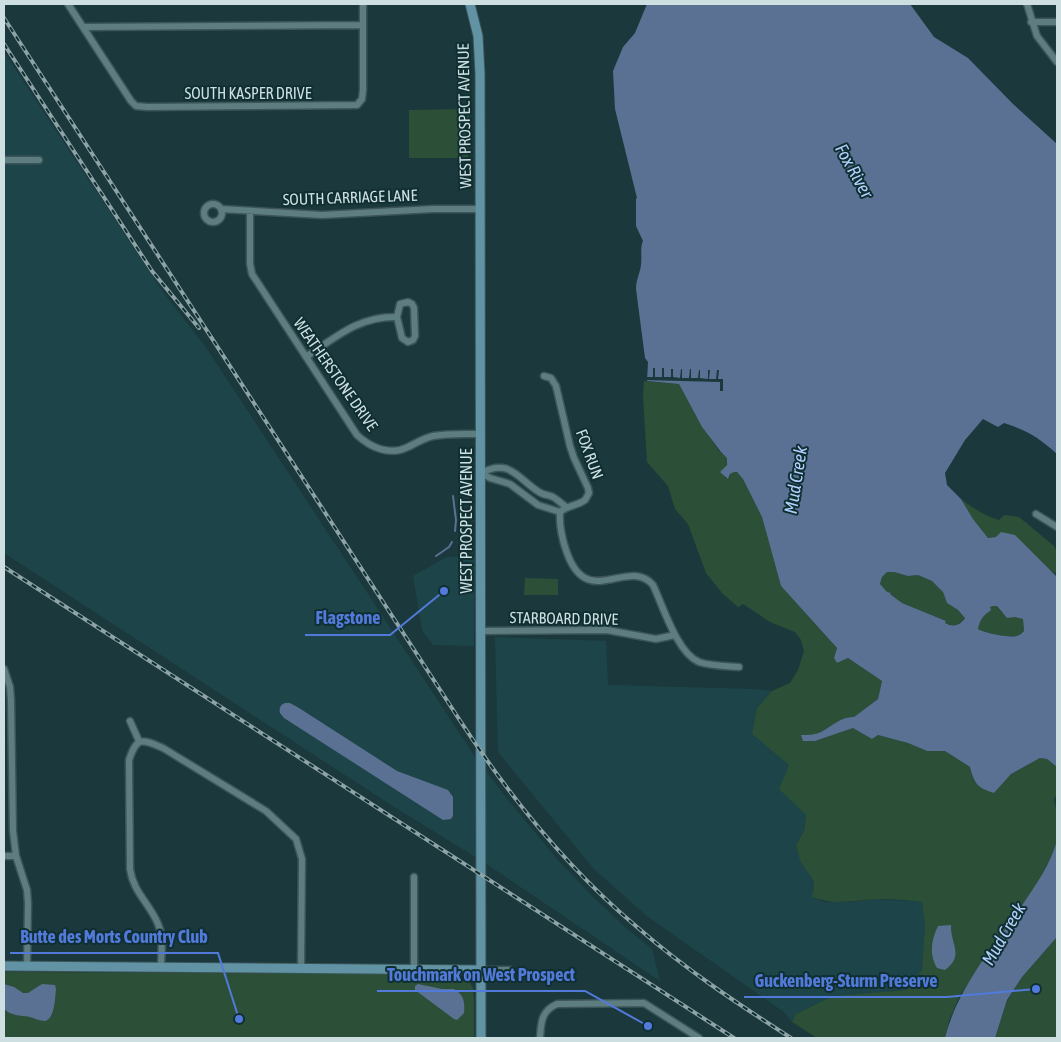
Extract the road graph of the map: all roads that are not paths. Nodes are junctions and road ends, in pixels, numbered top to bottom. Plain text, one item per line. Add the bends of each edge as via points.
1 (68, 4) edge
2 (362, 4) edge
3 (470, 4) edge
4 (1027, 4) edge
5 (1031, 22) junction
6 (1057, 22) edge
7 (364, 25) junction
8 (82, 26) junction
9 (1057, 62) edge
10 (4, 160) edge
11 (39, 160) dead end
12 (221, 209) dead end
13 (250, 210) junction
14 (480, 210) junction
15 (397, 317) junction
16 (306, 357) junction
17 (544, 376) dead end
18 (481, 434) junction
19 (481, 473) junction
20 (566, 507) junction
21 (560, 512) junction
22 (1036, 514) dead end
23 (1057, 527) edge
24 (481, 631) junction
25 (675, 634) junction
26 (738, 667) dead end
27 (4, 669) edge
28 (130, 721) dead end
29 (138, 742) junction
30 (4, 856) edge
31 (16, 856) junction
32 (414, 877) dead end
33 (4, 966) edge
34 (28, 967) junction
35 (161, 967) junction
36 (302, 968) junction
37 (414, 969) junction
38 (481, 970) junction
39 (510, 970) dead end
40 (481, 1038) edge
41 (540, 1038) edge
42 (699, 1038) edge

1 - 8 street
2 - 7 street
3 - 14 main road, WEST PROSPECT AVENUE via 479,45
4 - 5 street
5 - 6 street
5 - 9 street via 1037,36
7 - 8 street
7 - 8 street, SOUTH KASPER DRIVE via 360,104 147,107 136,106 131,101
10 - 11 street
12 - 13 street, SOUTH CARRIAGE LANE
13 - 14 street, SOUTH CARRIAGE LANE via 322,214 433,208
13 - 16 street, WEATHERSTONE DRIVE via 250,270
14 - 18 main road, WEST PROSPECT AVENUE
15 - 15 street via 402,338 412,341 415,336 412,304 400,304
15 - 16 street via 364,321
16 - 18 street, WEATHERSTONE DRIVE via 357,436 374,447 398,450 431,436
17 - 20 street, FOX RUN via 551,378 556,386 570,446 589,493 585,500
18 - 19 main road, WEST PROSPECT AVENUE
19 - 20 street via 490,468 509,469 536,491 552,496
19 - 21 street via 510,484 538,505
19 - 24 main road, WEST PROSPECT AVENUE
20 - 21 street, FOX RUN
21 - 25 street via 561,538 570,563 578,573 595,581 634,576 647,579 653,585
22 - 23 street
24 - 25 street, STARBOARD DRIVE via 607,630 656,639
24 - 38 main road, WEST PROSPECT AVENUE
25 - 26 street via 692,658 705,664
27 - 31 street via 11,700
28 - 29 street
29 - 35 street via 129,760 130,870 138,894 159,926
29 - 36 street via 146,741 163,748 266,811 296,839 302,859
30 - 31 street
31 - 34 street via 27,890
32 - 37 street
33 - 34 main road
34 - 35 main road
35 - 36 main road
36 - 37 main road
37 - 38 main road
38 - 39 street
38 - 40 main road, WEST PROSPECT AVENUE
41 - 42 street via 543,1015 551,1006 560,1003 644,1003

